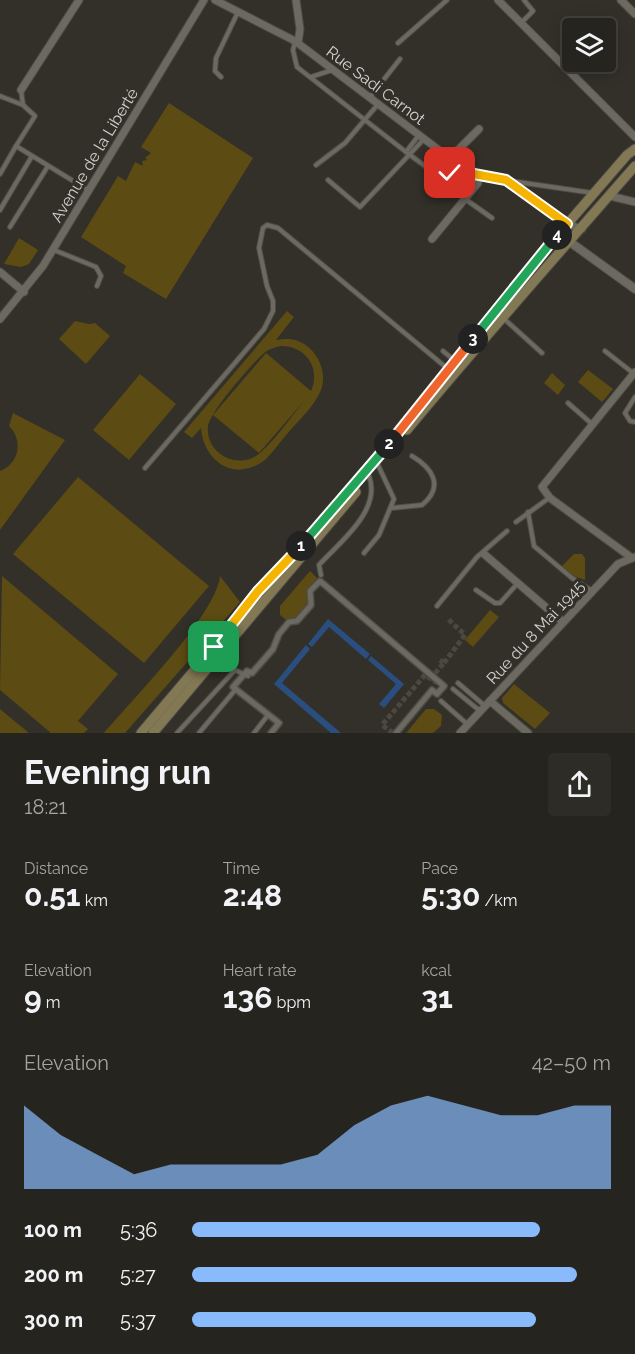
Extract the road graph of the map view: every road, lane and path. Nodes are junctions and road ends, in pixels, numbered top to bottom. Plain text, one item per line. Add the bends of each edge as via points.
1 (79, 0) edge
2 (204, 0) edge
3 (215, 0) edge
4 (296, 0) edge
5 (447, 0) edge
6 (498, 0) edge
7 (524, 0) edge
8 (621, 0) edge
9 (238, 12) junction
10 (635, 14) edge
11 (520, 23) junction
12 (296, 42) junction
13 (398, 43) dead end
14 (400, 58) dead end
15 (333, 69) junction
16 (221, 77) dead end
17 (310, 77) junction
18 (21, 90) joint
19 (0, 96) edge
20 (370, 97) junction
21 (379, 104) junction
22 (22, 105) junction
23 (365, 119) junction
24 (479, 129) dead end
25 (422, 137) junction
26 (635, 137) edge
27 (16, 146) junction
28 (635, 149) edge
29 (406, 152) junction
30 (32, 156) junction
31 (411, 156) junction
32 (450, 158) junction
33 (316, 165) dead end
34 (458, 165) junction
35 (48, 166) junction
36 (635, 166) edge
37 (0, 174) edge
38 (474, 174) junction
39 (328, 180) dead end
40 (506, 180) junction
41 (89, 190) junction
42 (594, 193) junction
43 (610, 196) junction
44 (465, 199) junction
45 (635, 202) edge
46 (0, 210) edge
47 (492, 218) dead end
48 (567, 224) junction
49 (10, 227) dead end
50 (582, 229) junction
51 (432, 239) dead end
52 (570, 242) junction
53 (53, 249) junction
54 (0, 273) edge
55 (97, 286) dead end
56 (635, 289) edge
57 (24, 292) junction
58 (501, 316) junction
59 (0, 319) edge
60 (443, 351) dead end
61 (605, 351) dead end
62 (542, 353) dead end
63 (455, 362) junction
64 (448, 369) junction
65 (634, 373) edge
66 (635, 397) edge
67 (568, 403) dead end
68 (635, 422) edge
69 (593, 424) junction
70 (412, 456) dead end
71 (378, 465) junction
72 (145, 468) dead end
73 (369, 476) junction
74 (550, 498) junction
75 (392, 508) junction
76 (528, 512) junction
77 (516, 522) dead end
78 (507, 531) dead end
79 (364, 553) dead end
80 (484, 554) junction
81 (633, 557) edge
82 (321, 575) dead end
83 (519, 583) junction
84 (476, 590) dead end
85 (592, 591) junction
86 (437, 606) dead end
87 (563, 622) junction
88 (248, 676) dead end
89 (458, 683) dead end
90 (236, 689) junction
91 (453, 689) dead end
92 (441, 701) dead end
93 (485, 706) junction
94 (268, 715) junction
95 (468, 724) junction
96 (141, 733) edge
97 (153, 733) edge
98 (177, 733) edge
99 (199, 733) edge
100 (254, 733) edge
101 (271, 733) edge
102 (396, 733) edge
103 (460, 733) edge
104 (528, 733) edge

1 - 18 street
2 - 41 street, Avenue de la Liberté
3 - 9 street, Rue Sadi Carnot
4 - 12 street via 300,29
5 - 13 lane
6 - 11 street
7 - 11 lane via 533,10
8 - 10 street
9 - 12 street, Rue Sadi Carnot
9 - 16 lane via 216,58 215,71
11 - 26 street
12 - 15 street, Rue Sadi Carnot
12 - 17 lane via 295,63
14 - 20 lane
15 - 17 lane
15 - 20 street, Rue Sadi Carnot
17 - 23 lane
18 - 22 lane
19 - 22 lane
20 - 21 street, Rue Sadi Carnot
21 - 23 lane
21 - 25 street, Rue Sadi Carnot
22 - 27 lane via 35,116
23 - 29 lane
23 - 33 lane via 345,143
24 - 32 street
25 - 29 lane
25 - 31 lane
25 - 32 street, Rue Sadi Carnot
27 - 30 lane
27 - 37 lane
28 - 42 main road
29 - 31 lane
30 - 35 lane
30 - 46 lane
31 - 34 lane via 445,181
31 - 39 lane via 360,207
32 - 34 street, Rue Sadi Carnot
34 - 38 street, Rue Sadi Carnot
35 - 41 lane
35 - 49 lane
36 - 43 main road
38 - 40 street, Rue Sadi Carnot
38 - 44 street via 477,183
40 - 42 lane, Rue Sadi Carnot
40 - 48 street
41 - 53 street, Avenue de la Liberté
42 - 48 main road
43 - 45 street
43 - 50 main road
44 - 47 lane
44 - 51 street
48 - 50 street
48 - 52 street
48 - 63 main road
50 - 52 main road
52 - 56 street
52 - 58 main road
53 - 55 lane via 96,267 101,276
53 - 57 street, Avenue de la Liberté
54 - 57 street
57 - 59 street, Avenue de la Liberté
58 - 62 lane
58 - 71 main road
60 - 63 lane
61 - 65 lane
63 - 64 main road
64 - 72 lane via 278,228 267,225 259,248 273,311 264,329
64 - 96 main road via 360,478 258,591
65 - 69 street
66 - 68 lane via 625,413
67 - 69 lane
69 - 74 street via 542,487
70 - 75 lane via 432,472 432,494 422,505
71 - 73 main road
71 - 75 lane via 394,499
73 - 82 lane via 373,493 369,504 362,518 319,565
73 - 97 main road
74 - 76 lane
74 - 81 street
75 - 79 lane via 379,535
76 - 77 lane
76 - 85 lane via 534,546
78 - 80 lane
80 - 83 street
80 - 86 lane via 477,557
81 - 85 street, Rue du 8 Mai 1945 via 618,564
83 - 84 lane via 500,603
83 - 87 street
85 - 87 street, Rue du 8 Mai 1945
87 - 93 street, Rue du 8 Mai 1945
88 - 98 lane via 235,670
89 - 93 lane
90 - 94 street
90 - 99 lane
90 - 102 street via 233,687 273,649 289,622 297,621 311,605 310,591 320,581 444,686 438,694 432,690
91 - 93 lane
92 - 95 lane
93 - 95 street, Rue du 8 Mai 1945
93 - 104 street
94 - 100 lane
94 - 101 street via 279,723
95 - 103 street, Rue du 8 Mai 1945

